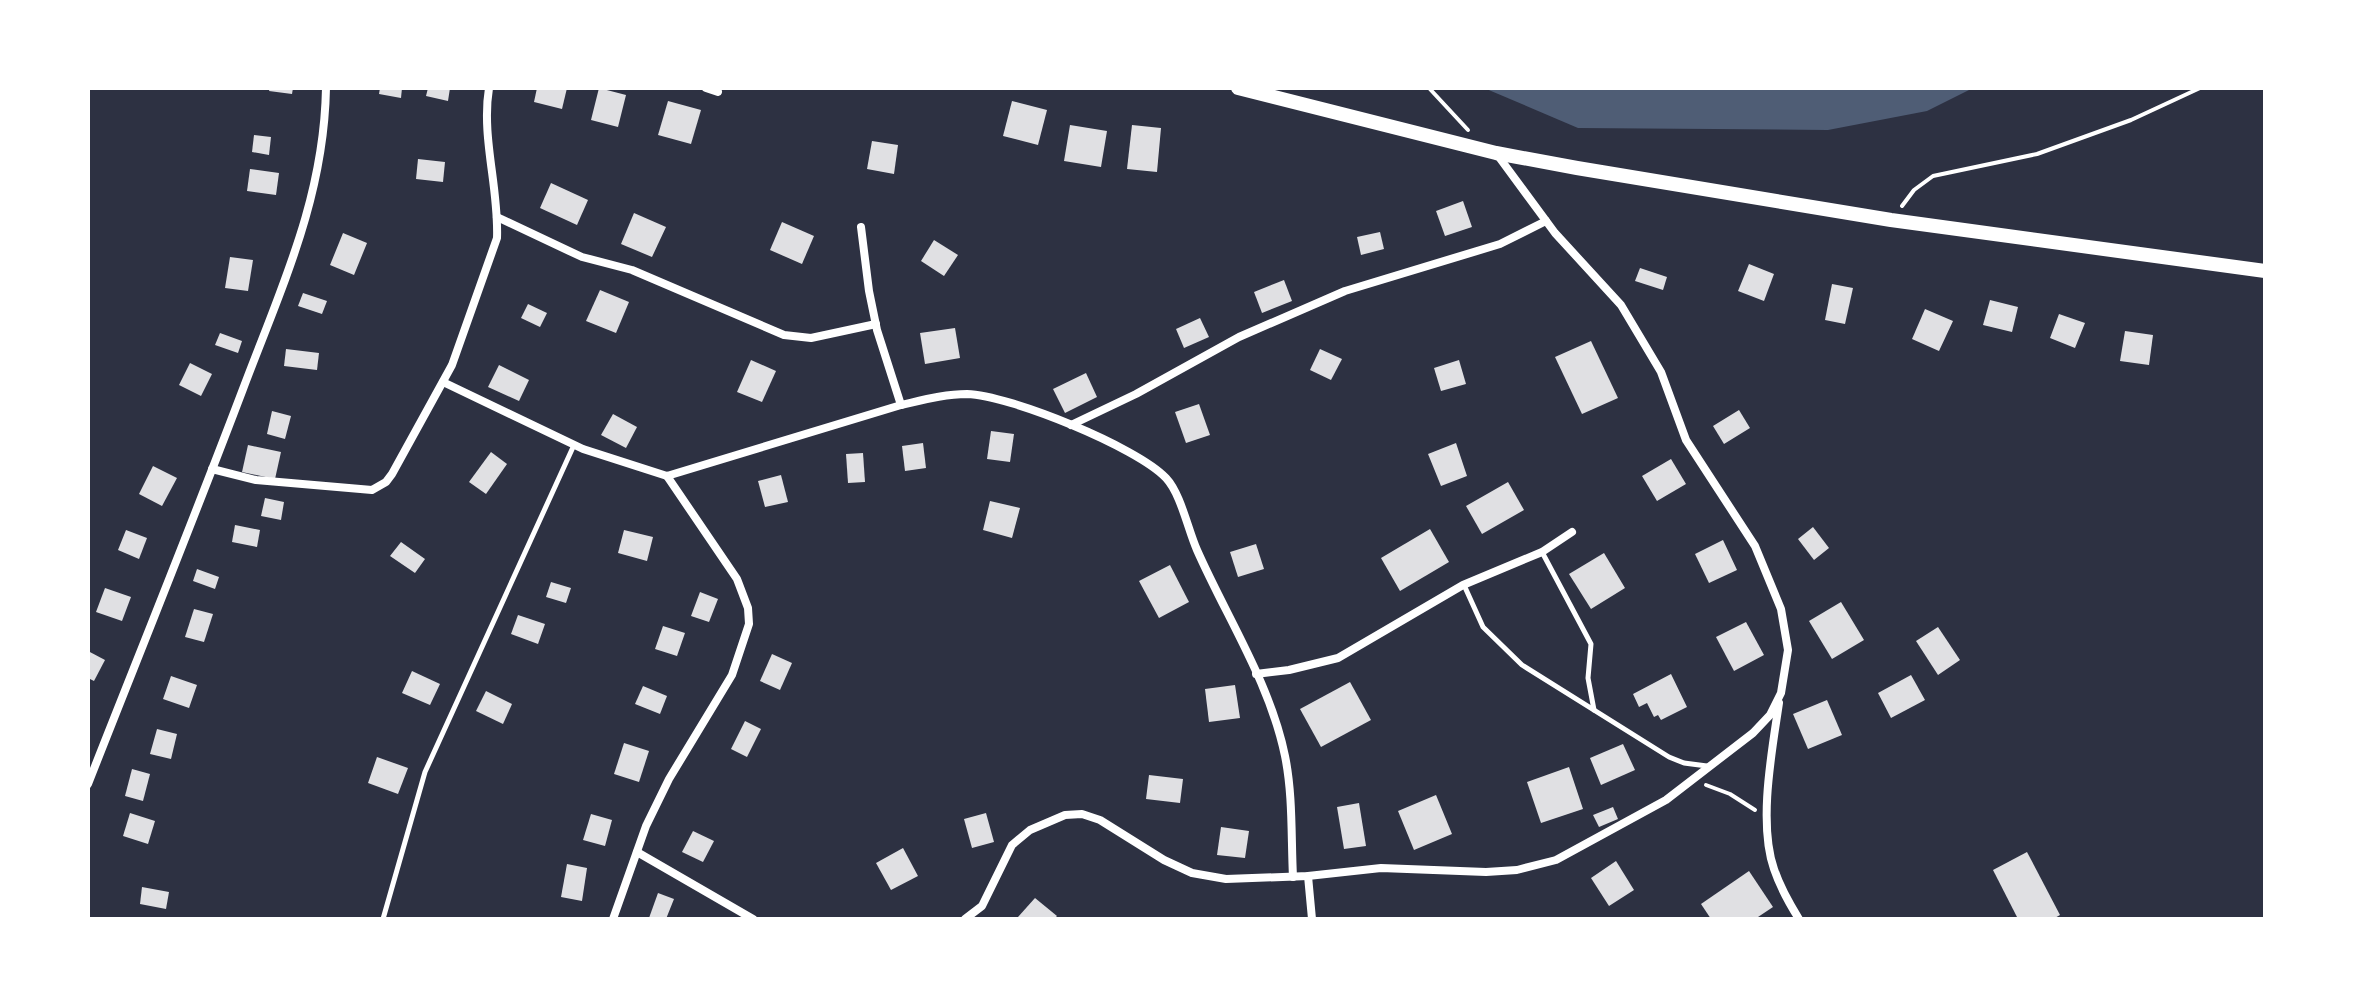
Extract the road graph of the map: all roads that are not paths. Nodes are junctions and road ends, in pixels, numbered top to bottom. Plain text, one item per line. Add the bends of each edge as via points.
1 (326, 88) edge
2 (489, 88) edge
3 (706, 88) edge
4 (1238, 88) edge
5 (718, 92) dead end
6 (1496, 153) junction
7 (497, 217) junction
8 (1546, 221) junction
9 (861, 227) dead end
10 (2265, 271) edge
11 (876, 324) junction
12 (443, 382) junction
13 (901, 405) junction
14 (1071, 425) junction
15 (574, 445) junction
16 (212, 469) junction
17 (667, 476) junction
18 (1572, 532) dead end
19 (1542, 552) junction
20 (1463, 585) junction
21 (1256, 674) junction
22 (1781, 693) junction
23 (1594, 710) junction
24 (1707, 766) junction
25 (88, 784) edge
26 (637, 852) junction
27 (1308, 876) junction
28 (1293, 877) junction
29 (383, 919) edge
30 (613, 919) edge
31 (753, 919) edge
32 (965, 919) edge
33 (1312, 919) edge
34 (1799, 919) edge

1 - 16 street via 318,177 304,227
2 - 7 street
3 - 5 street
4 - 6 street
6 - 8 street
6 - 10 street via 1891,220
7 - 11 street via 582,257 632,270 784,335 811,338
7 - 12 street via 488,269
8 - 14 street via 1500,244 1305,308
8 - 22 street via 1621,305 1661,372 1686,440 1755,546 1781,609 1788,650
9 - 11 street
11 - 13 street
12 - 15 street
12 - 16 street via 392,474 372,490 256,480
13 - 14 street via 968,394 1002,400
13 - 17 street
14 - 21 street via 1166,478
15 - 17 street
15 - 29 lane via 425,772
16 - 25 street
17 - 26 street via 737,579 749,624 732,675 669,779
18 - 19 street
19 - 20 street
19 - 23 lane via 1591,644 1588,678
20 - 21 street via 1338,658
20 - 23 lane via 1483,627 1500,645
21 - 28 street via 1285,757
22 - 24 street via 1753,733
22 - 34 street via 1768,844 1781,888
23 - 24 lane via 1669,757
24 - 27 street via 1666,800 1556,860 1517,870 1381,868
26 - 30 street
26 - 31 street
27 - 28 street
27 - 33 street
28 - 32 street via 1226,879 1192,873 1100,820 1065,815 1030,830 1012,845 982,906

